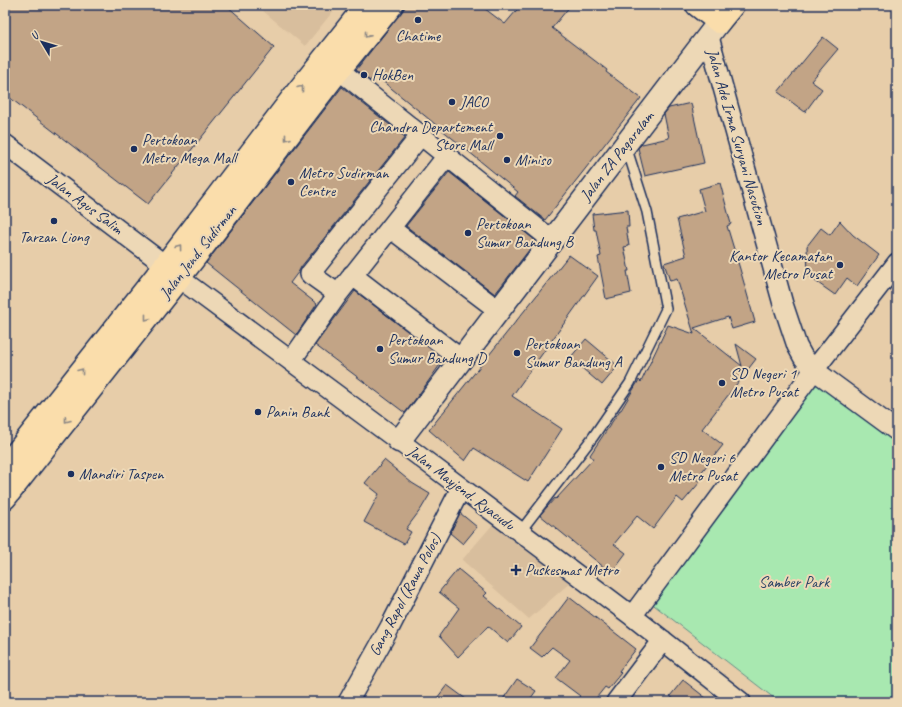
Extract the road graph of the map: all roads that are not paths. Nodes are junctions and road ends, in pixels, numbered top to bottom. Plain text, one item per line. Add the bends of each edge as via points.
1 (366, 5) edge
2 (392, 5) edge
3 (697, 5) edge
4 (733, 5) edge
5 (714, 30) junction
6 (339, 70) junction
7 (420, 135) junction
8 (626, 144) junction
9 (8, 153) edge
10 (447, 156) junction
11 (390, 228) junction
12 (552, 240) junction
13 (897, 263) edge
14 (172, 271) junction
15 (352, 275) junction
16 (338, 294) junction
17 (498, 310) junction
18 (461, 359) junction
19 (291, 361) junction
20 (814, 370) junction
21 (897, 431) edge
22 (399, 441) junction
23 (5, 467) edge
24 (461, 488) junction
25 (5, 498) edge
26 (520, 532) junction
27 (632, 616) junction
28 (663, 640) junction
29 (348, 702) edge
30 (616, 702) edge
31 (741, 702) edge

14 -> 1 main road, Jalan Jend. Sudirman via 294,96
2 -> 6 main road, Jalan Jend. Sudirman
3 - 5 main road
4 - 5 main road, Jalan ZA Pagaralam
5 - 8 street, Jalan ZA Pagaralam
5 - 20 street, Jalan Ade Irma Suryani Nasution via 781,296 797,346
6 - 7 street
6 -> 14 main road, Jalan Jend. Sudirman
7 - 10 street
7 - 16 street via 310,274
8 - 12 street, Jalan ZA Pagaralam
8 - 26 lane via 647,212 666,309 630,383 593,437
9 - 14 street, Jalan Agus Salim
10 - 11 street
10 - 12 street
11 - 15 street
11 - 17 street
12 - 17 street, Jalan ZA Pagaralam
13 - 20 street
14 - 19 street, Jalan Mayjend. Ryacudu
23 -> 14 main road, Jalan Jend. Sudirman
14 -> 25 main road, Jalan Jend. Sudirman
15 - 16 street
15 - 18 street
16 - 19 street
17 - 18 street, Jalan ZA Pagaralam
18 - 22 street, Jalan ZA Pagaralam
19 - 22 street, Jalan Mayjend. Ryacudu
20 - 21 street, Jalan Ade Irma Suryani Nasution
20 - 27 street
22 - 24 street, Jalan Mayjend. Ryacudu
24 - 26 street, Jalan Mayjend. Ryacudu
24 - 29 street, Gang Rapol (Rawa Polos) via 390,627
26 - 27 street, Jalan Mayjend. Ryacudu
27 - 28 street, Jalan Mayjend. Ryacudu
28 - 30 street
28 - 31 street, Jalan Mayjend. Ryacudu

